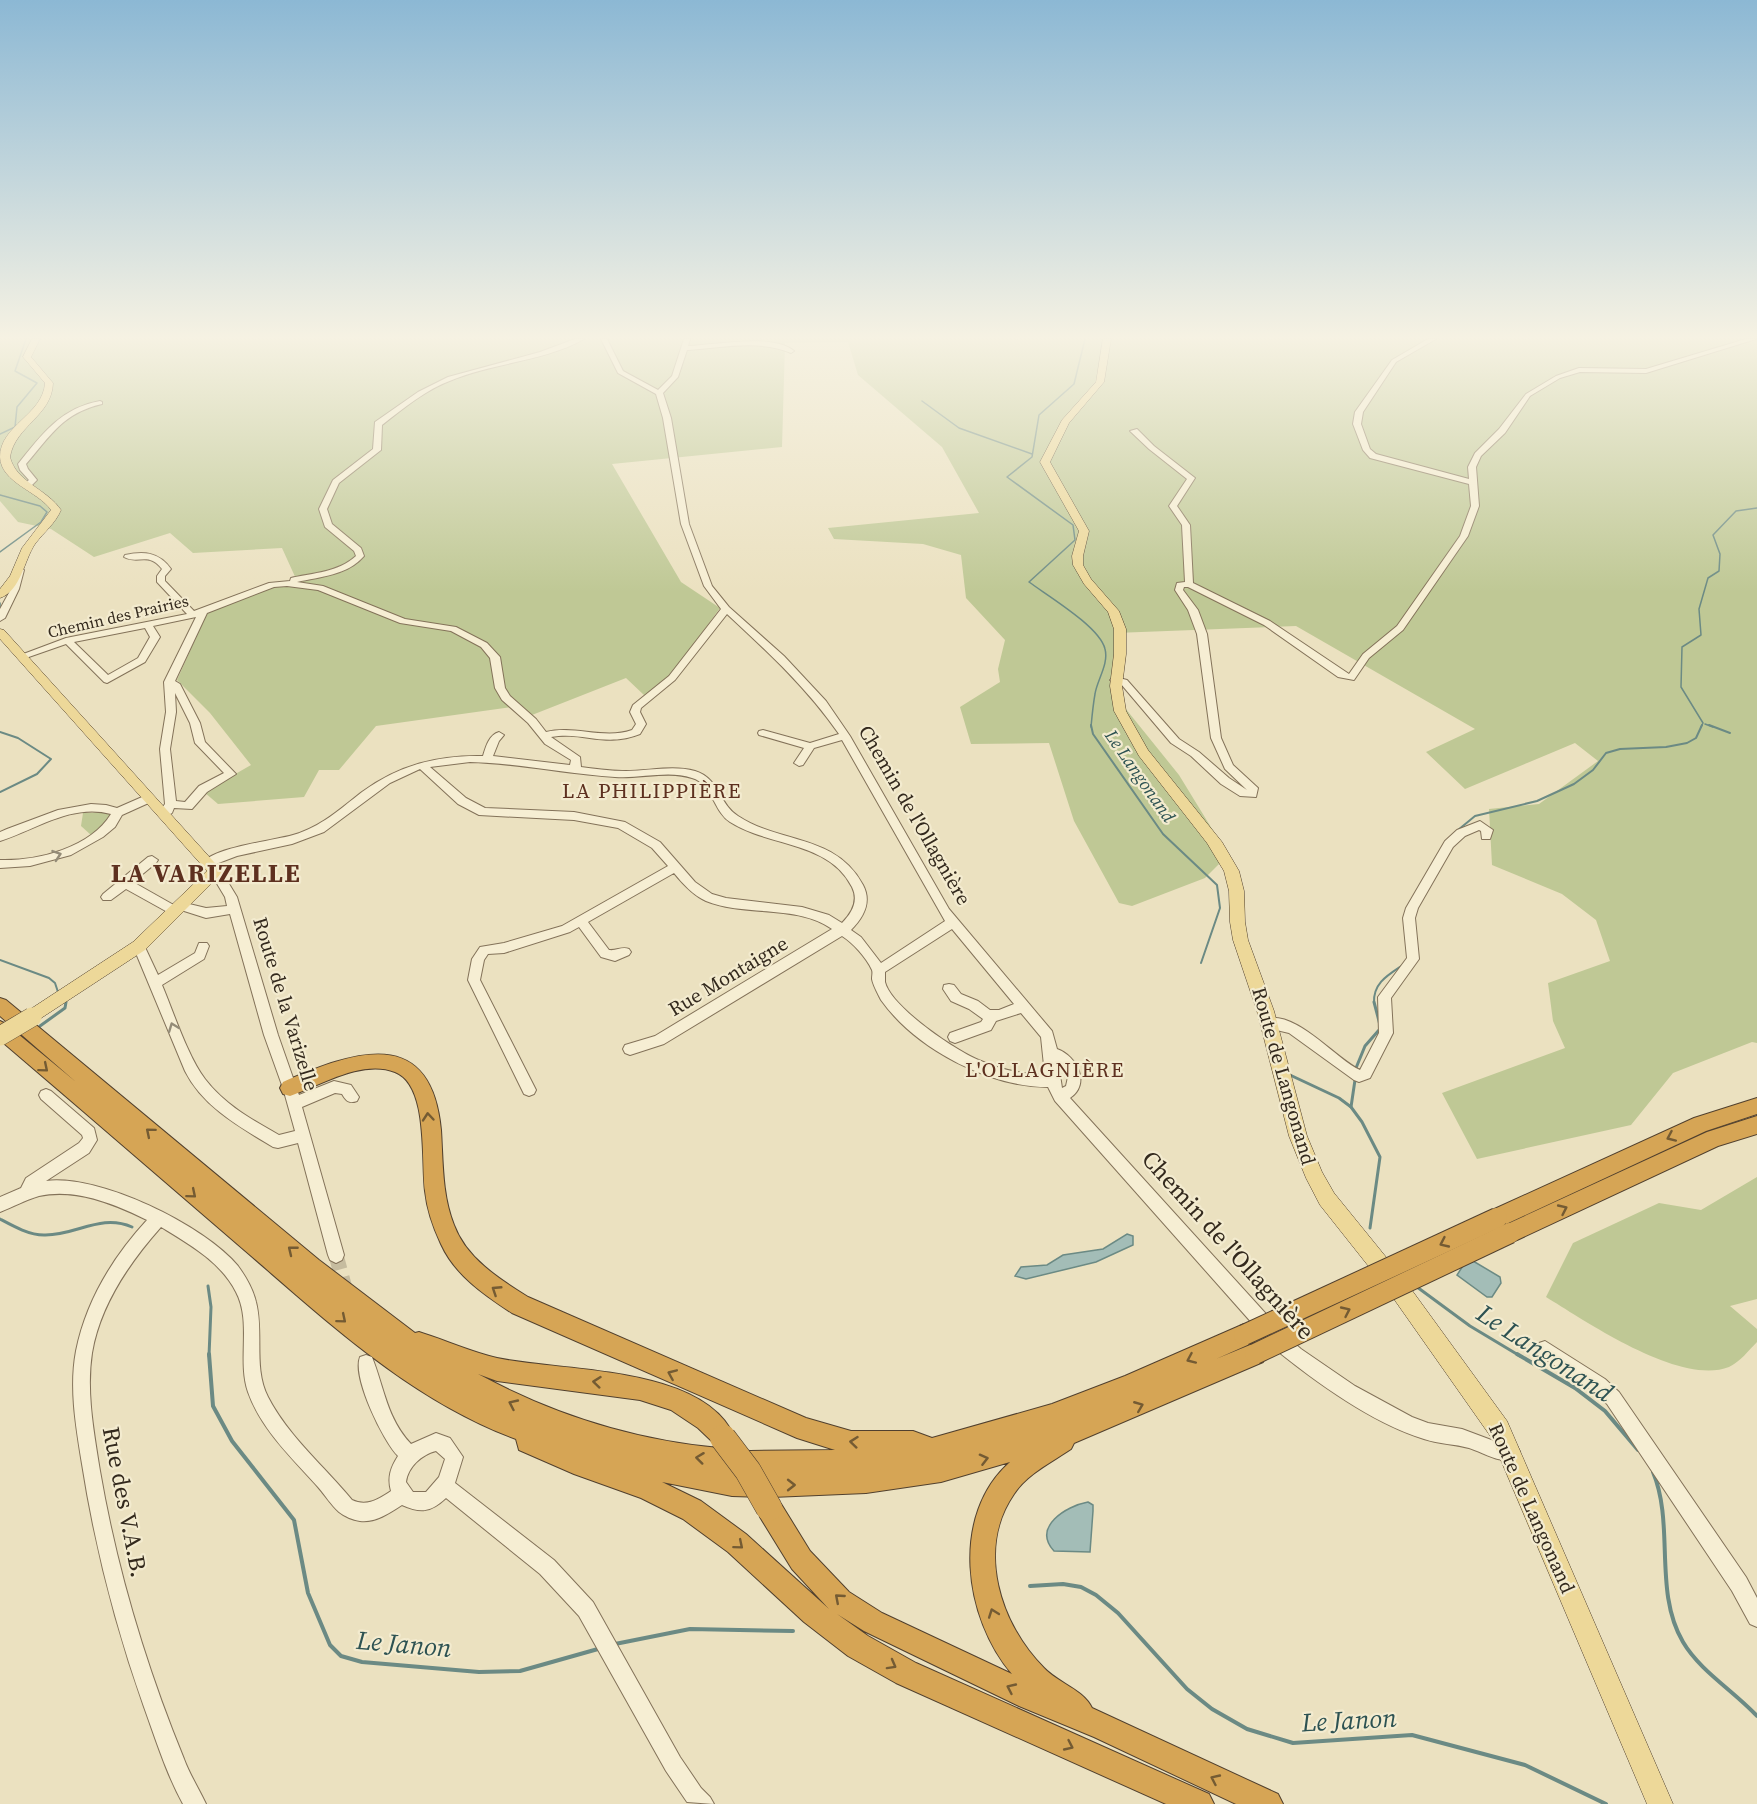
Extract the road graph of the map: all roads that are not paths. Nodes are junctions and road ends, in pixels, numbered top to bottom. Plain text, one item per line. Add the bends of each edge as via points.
1 (25, 423) edge
2 (58, 423) edge
3 (379, 423) edge
4 (668, 423) edge
5 (1064, 423) edge
6 (1357, 423) edge
7 (1508, 423) edge
8 (1134, 431) dead end
9 (1474, 483) junction
10 (27, 484) junction
11 (128, 557) dead end
12 (21, 567) junction
13 (287, 583) junction
14 (1189, 585) junction
15 (0, 589) edge
16 (0, 595) edge
17 (726, 609) junction
18 (203, 611) junction
19 (193, 615) junction
20 (0, 618) edge
21 (148, 626) junction
22 (0, 632) edge
23 (69, 640) junction
24 (23, 656) junction
25 (1115, 680) junction
26 (169, 682) junction
27 (763, 733) dead end
28 (499, 735) dead end
29 (543, 736) junction
30 (845, 736) junction
31 (810, 747) junction
32 (486, 760) junction
33 (799, 763) dead end
34 (422, 765) junction
35 (575, 769) junction
36 (149, 798) junction
37 (167, 809) junction
38 (118, 812) junction
39 (1485, 836) dead end
40 (0, 837) edge
41 (152, 860) dead end
42 (0, 864) edge
43 (212, 867) junction
44 (676, 867) junction
45 (125, 882) junction
46 (106, 897) dead end
47 (180, 909) junction
48 (235, 909) junction
49 (581, 921) junction
50 (953, 922) junction
51 (843, 928) junction
52 (140, 946) junction
53 (203, 946) dead end
54 (625, 952) dead end
55 (879, 970) junction
56 (156, 982) junction
57 (949, 989) dead end
58 (0, 1005) edge
59 (1024, 1005) junction
60 (992, 1016) junction
61 (1269, 1023) junction
62 (0, 1029) edge
63 (0, 1036) edge
64 (955, 1037) dead end
65 (630, 1049) dead end
66 (1052, 1053) junction
67 (1052, 1081) junction
68 (529, 1090) dead end
69 (46, 1095) dead end
70 (292, 1096) junction
71 (352, 1097) dead end
72 (1060, 1097) junction
73 (1757, 1106) edge
74 (1757, 1125) edge
75 (303, 1135) junction
76 (26, 1193) junction
77 (0, 1205) edge
78 (159, 1218) junction
79 (1503, 1226) junction
80 (336, 1255) tunnel mouth
81 (403, 1339) junction
82 (1250, 1345) junction
83 (1545, 1349) dead end
84 (366, 1363) dead end
85 (492, 1418) junction
86 (1085, 1428) junction
87 (932, 1450) junction
88 (1511, 1452) junction
89 (409, 1454) junction
90 (446, 1487) junction
91 (402, 1493) junction
92 (1757, 1617) edge
93 (1104, 1727) junction
94 (195, 1804) edge
95 (703, 1804) edge
96 (1199, 1804) edge
97 (1268, 1804) edge
98 (1660, 1804) edge

1 - 10 main road via 10,439 5,457 10,470
2 - 10 street via 45,433 34,453 22,464 33,480
3 - 13 street, Chemin des Prairies via 377,450 333,486 323,509 328,525 360,556 339,568
4 - 17 street, Chemin de l'Ollagnière via 688,537 702,576
5 - 25 main road, Route de Langonand via 1045,462 1081,523 1084,537 1076,557 1079,569 1117,617 1121,636
6 - 9 street via 1373,456
7 - 9 street via 1478,455 1472,467
8 - 14 street via 1179,472 1191,478 1173,506 1186,525
9 - 14 street via 1475,506 1464,536 1400,628 1366,656 1351,678 1257,618
10 - 12 main road via 56,510 32,542
11 - 19 street via 156,557 167,569 161,582
12 - 15 main road
12 - 16 main road
12 - 20 street
13 - 18 street, Chemin des Prairies via 267,586
13 - 29 street via 320,588 403,621 453,629 484,645 495,657 502,693
14 - 25 street via 1178,587 1194,610 1202,634 1216,738 1230,767 1255,792 1244,793 1225,781 1175,741 1124,682
17 - 29 street via 672,678 637,707 635,712 641,724 636,732 611,739 566,732
17 - 30 street, Chemin de l'Ollagnière via 799,677
18 - 19 street, Chemin des Prairies
18 - 26 street
19 - 21 street, Chemin des Prairies
21 - 23 street, Chemin des Prairies
21 - 23 street via 155,637 144,657 108,683
22 - 24 main road, Route de la Varizelle
23 - 24 street, Chemin des Prairies
24 - 36 main road, Route de la Varizelle
25 - 61 main road, Route de Langonand via 1116,700 1127,728 1231,869 1238,892 1238,927
26 - 37 street
26 - 37 street via 176,684 200,743 231,774 204,787 188,806
27 - 31 street
28 - 32 street
29 - 35 street via 576,759
30 - 31 street
30 - 50 street, Chemin de l'Ollagnière
31 - 33 street
32 - 34 street
32 - 35 street
34 - 43 street via 386,779 321,829 281,845 233,851
34 - 44 street via 462,801 483,812 607,821 645,836
35 - 51 street via 697,775 709,783 727,813 737,821 814,849 844,867 856,884 861,902 858,914
36 - 37 main road, Route de la Varizelle
36 - 38 street
37 - 43 main road, Route de la Varizelle
38 - 40 street via 100,809 60,814
42 -> 38 street via 34,862 75,849 99,833
39 - 61 street via 1487,830 1480,825 1454,838 1412,908 1409,918 1413,959 1384,996 1386,1033 1365,1074 1351,1072 1293,1028
41 - 45 street
43 - 47 main road
43 - 48 street, Route de la Varizelle via 227,886
44 - 49 street
44 - 51 street via 691,885 715,900 813,914
45 - 46 street
45 - 47 street
47 - 48 street via 206,914
47 - 52 main road
48 - 70 street, Route de la Varizelle
49 - 54 street via 605,954
49 - 68 street via 504,948 484,950 478,959 474,980
50 - 55 street
50 - 59 street, Chemin de l'Ollagnière
51 - 55 street
51 - 65 street, Rue Montaigne via 659,1040
52 - 56 street
52 - 63 main road, bridge
53 - 56 street via 200,956
55 - 67 street via 878,984 886,998 950,1053 988,1070
75 -> 56 street via 278,1142 236,1116 211,1094 192,1071
57 - 60 street via 956,999
81 -> 58 highway
59 - 60 street
59 - 66 street, Chemin de l'Ollagnière via 1047,1035
60 - 64 street via 986,1026
61 - 88 main road, Route de Langonand via 1295,1131 1313,1177 1456,1364
62 -> 85 highway via 364,1338 450,1396
66 - 67 street, Chemin de l'Ollagnière
66 - 72 street, Chemin de l'Ollagnière via 1061,1056 1075,1076 1072,1089
67 - 72 street, Chemin de l'Ollagnière
69 - 76 street via 89,1132 90,1140 31,1183
70 - 71 street via 334,1088 346,1089
70 - 75 street, Route de la Varizelle
87 -> 70 highway via 913,1443 851,1443 805,1430 520,1305 490,1287 450,1242 437,1205 425,1093 418,1079 406,1069 394,1063 367,1061 339,1068
72 - 88 street, Chemin de l'Ollagnière via 1281,1343 1306,1365 1402,1421 1477,1442 1498,1452
73 -> 79 highway via 1693,1128
79 -> 74 highway via 1714,1138
75 - 80 street, Route de la Varizelle
76 - 77 street
76 - 78 street via 54,1187 78,1189
78 - 91 street via 181,1228 238,1278 249,1310 253,1383 261,1402 274,1424 346,1506 362,1514
78 - 94 street, Rue des V.A.B. via 116,1272 99,1305 85,1349 82,1402 112,1572 138,1665
79 - 82 highway, bridge
87 -> 81 highway via 865,1460 758,1464 639,1448 525,1410 460,1377
93 -> 81 highway, bridge via 873,1622 840,1600 801,1560 748,1471 723,1438 706,1420 678,1401 640,1388 497,1369
86 -> 82 highway
82 -> 87 highway via 1019,1428
83 - 92 street via 1613,1398
84 - 89 street via 380,1409 398,1443
85 -> 86 highway via 599,1457 732,1484 866,1481 941,1470
85 -> 96 highway via 512,1435 646,1487 692,1510 737,1544 813,1613 858,1646 906,1673
93 -> 86 highway via 1034,1678 1002,1637 986,1594 982,1548 988,1516 1005,1484 1040,1455
88 - 98 main road, Route de Langonand
89 - 90 street via 417,1447 436,1442 450,1450 454,1467
89 - 91 street via 400,1470
90 - 91 street via 422,1501
90 - 95 street via 547,1566 586,1609 673,1764
97 -> 93 highway

